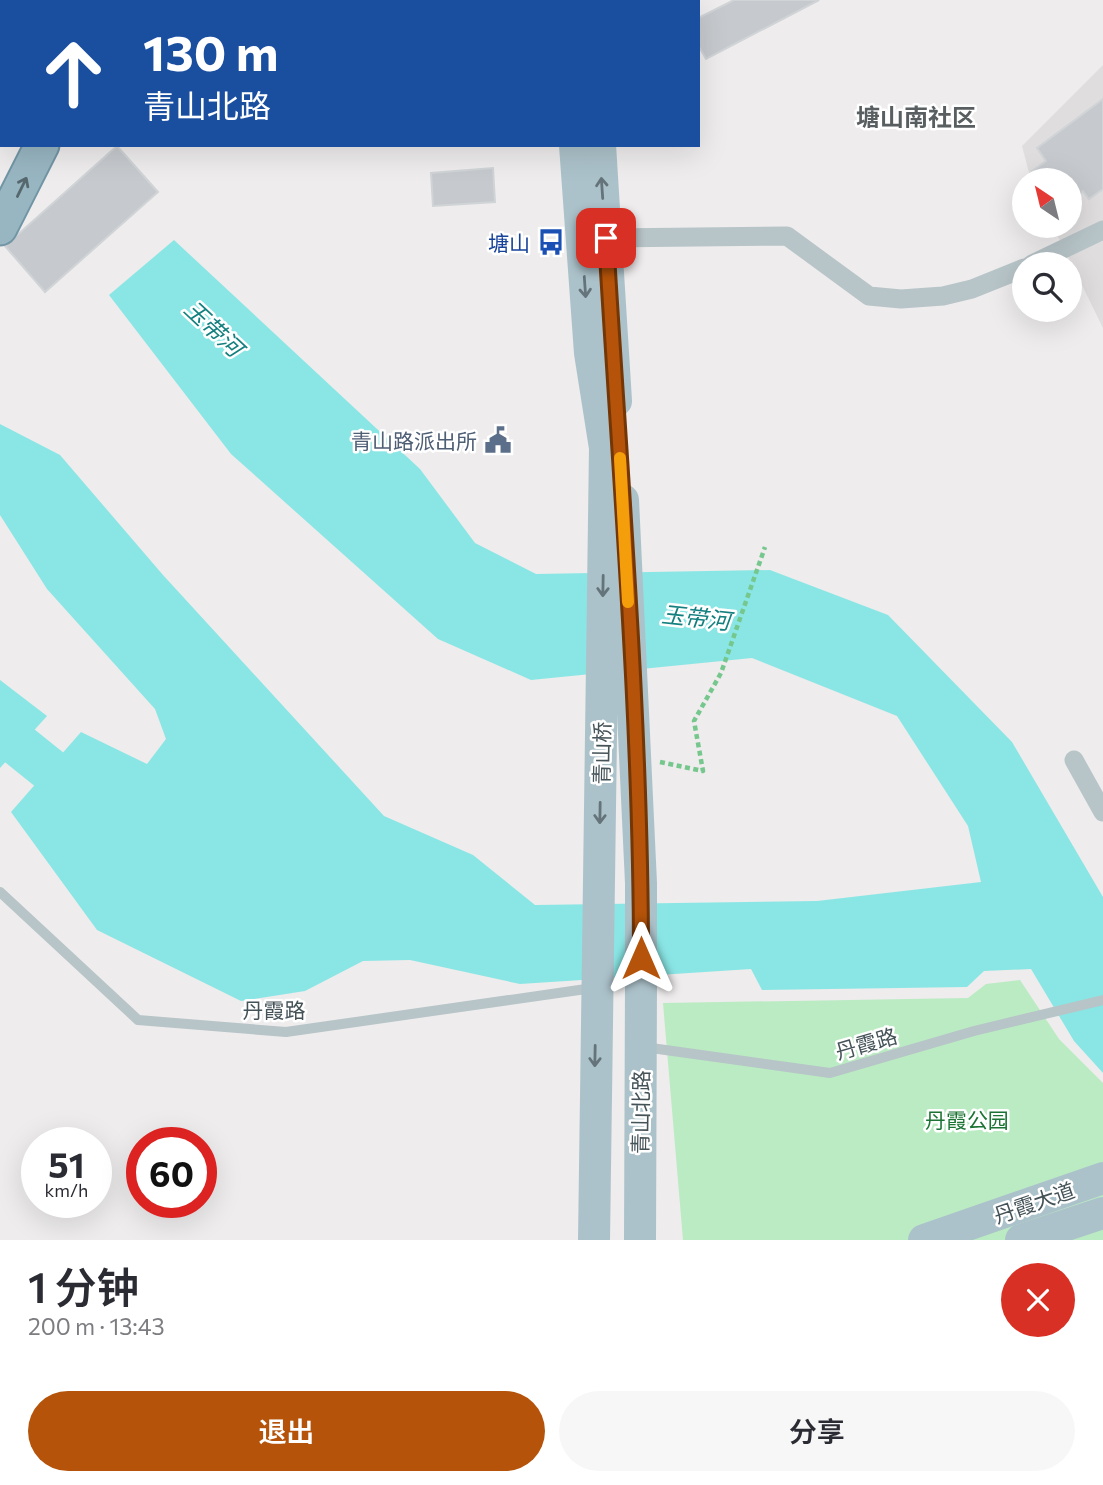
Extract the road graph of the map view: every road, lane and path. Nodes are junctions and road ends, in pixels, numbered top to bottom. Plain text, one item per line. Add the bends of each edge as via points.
1 (41, 147) edge
2 (575, 147) edge
3 (600, 147) edge
4 (0, 228) edge
5 (1103, 230) edge
6 (606, 238) junction
7 (1057, 252) edge
8 (1012, 272) edge
9 (614, 509) junction
10 (765, 547) dead end
11 (635, 757) junction
12 (1074, 760) dead end
13 (1103, 812) edge
14 (0, 892) edge
15 (641, 983) joint
16 (596, 988) junction
17 (1103, 1000) edge
18 (639, 1047) junction
19 (1103, 1178) edge
20 (638, 1195) junction
21 (594, 1198) junction
22 (1103, 1213) edge
23 (582, 1240) edge
24 (594, 1240) edge
25 (640, 1240) edge
26 (660, 1240) edge
27 (925, 1240) edge
28 (1021, 1240) edge

4 -> 1 highway
2 -> 9 main road via 590,353
6 -> 3 main road
5 - 7 street
6 - 8 street via 787,236 869,296 901,299 953,293
6 - 9 main road
9 - 11 main road, 青山桥, bridge
9 -> 16 main road, 青山桥
10 - 11 path via 721,673 694,721 702,771
11 - 15 main road, 青山桥, bridge
12 - 13 street
14 - 16 lane, 丹霞路 via 138,1020 286,1032
15 - 18 main road, 青山北路
16 -> 21 main road
17 - 18 lane, 丹霞路 via 830,1073
18 - 20 main road, 青山北路
19 - 27 main road, 丹霞大道
20 - 25 main road, 青山北路
20 - 26 main road via 652,1233
21 - 23 main road
21 - 24 main road
22 - 28 main road, 丹霞大道

